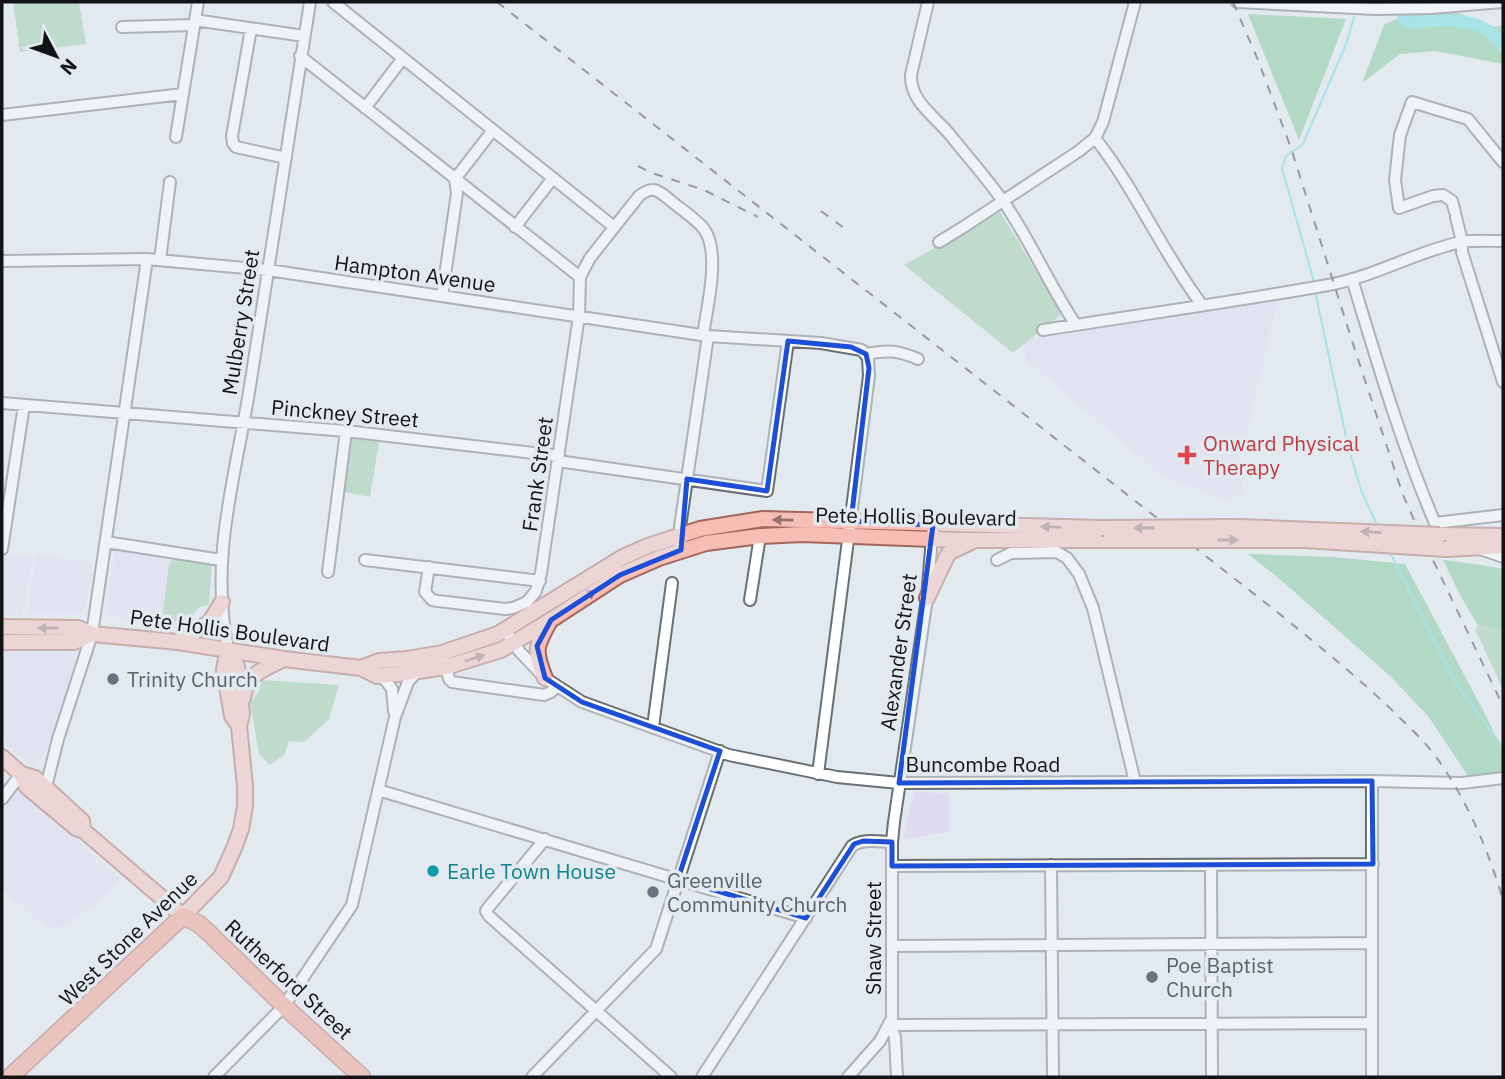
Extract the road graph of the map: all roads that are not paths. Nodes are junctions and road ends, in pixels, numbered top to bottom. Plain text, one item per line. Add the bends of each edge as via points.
1 (198, 2) edge
2 (310, 2) edge
3 (333, 2) edge
4 (928, 2) edge
5 (1135, 2) edge
6 (1237, 2) edge
7 (1502, 2) edge
8 (194, 23) junction
9 (122, 27) dead end
10 (251, 29) junction
11 (304, 36) junction
12 (300, 56) junction
13 (403, 58) junction
14 (183, 94) junction
15 (365, 108) junction
16 (2, 116) edge
17 (493, 130) junction
18 (176, 137) dead end
19 (1095, 138) junction
20 (286, 158) junction
21 (1503, 162) edge
22 (455, 178) junction
23 (553, 178) junction
24 (170, 182) dead end
25 (1003, 202) junction
26 (515, 227) junction
27 (614, 227) junction
28 (1503, 241) edge
29 (939, 242) dead end
30 (1462, 242) junction
31 (147, 259) junction
32 (160, 260) junction
33 (2, 261) edge
34 (268, 270) junction
35 (580, 277) junction
36 (1352, 279) junction
37 (442, 296) junction
38 (1202, 305) junction
39 (579, 316) junction
40 (1076, 325) junction
41 (1042, 330) dead end
42 (705, 335) junction
43 (788, 341) junction
44 (866, 354) junction
45 (918, 359) dead end
46 (1503, 382) edge
47 (2, 403) edge
48 (24, 405) junction
49 (125, 414) junction
50 (243, 424) junction
51 (346, 430) junction
52 (559, 459) junction
53 (687, 479) junction
54 (1503, 516) edge
55 (850, 528) junction
56 (1437, 529) junction
57 (932, 531) junction
58 (1106, 534) junction
59 (760, 536) junction
60 (1503, 537) edge
61 (977, 540) junction
62 (106, 542) junction
63 (680, 543) junction
64 (1503, 546) edge
65 (1475, 547) junction
66 (2, 549) edge
67 (1503, 557) edge
68 (222, 560) junction
69 (365, 560) dead end
70 (997, 560) dead end
71 (429, 567) junction
72 (328, 572) dead end
73 (540, 581) junction
74 (672, 583) dead end
75 (927, 598) junction
76 (750, 600) dead end
77 (222, 602) junction
78 (551, 620) junction
79 (2, 627) edge
80 (92, 634) junction
81 (510, 636) junction
82 (2, 642) edge
83 (178, 642) junction
84 (228, 649) junction
85 (284, 659) junction
86 (444, 660) junction
87 (361, 668) junction
88 (416, 673) junction
89 (382, 676) junction
90 (551, 682) junction
91 (395, 717) junction
92 (240, 720) junction
93 (653, 727) junction
94 (720, 751) junction
95 (2, 757) edge
96 (818, 774) junction
97 (1503, 778) edge
98 (34, 780) junction
99 (1372, 781) junction
100 (1135, 782) junction
101 (899, 783) junction
102 (378, 790) junction
103 (2, 799) edge
104 (84, 831) junction
105 (545, 839) junction
106 (892, 842) junction
107 (1373, 864) junction
108 (1051, 865) junction
109 (1211, 865) junction
110 (892, 866) junction
111 (678, 879) junction
112 (183, 916) junction
113 (806, 918) junction
114 (1372, 943) junction
115 (1211, 944) junction
116 (1052, 945) junction
117 (892, 946) junction
118 (281, 1009) junction
119 (596, 1011) junction
120 (1372, 1023) junction
121 (1212, 1024) junction
122 (890, 1025) junction
123 (1053, 1025) junction
124 (10, 1077) edge
125 (214, 1077) edge
126 (350, 1077) edge
127 (362, 1077) edge
128 (532, 1077) edge
129 (671, 1077) edge
130 (702, 1077) edge
131 (848, 1077) edge
132 (897, 1077) edge
133 (1053, 1077) edge
134 (1212, 1077) edge
135 (1372, 1077) edge

1 - 8 street
2 - 11 street, Mulberry Street
3 - 13 street
4 - 25 street via 911,75 912,89
5 - 19 street
6 - 7 street via 1348,9
8 - 9 street
8 - 10 street
8 - 14 street
10 - 11 street
10 - 20 street via 233,143
11 - 12 street, Mulberry Street
12 - 15 street
12 - 20 street, Mulberry Street
13 - 15 street
13 - 17 street
14 - 16 street
14 - 18 street
15 - 22 street
17 - 22 street
17 - 23 street
19 - 25 street
19 - 38 street
20 - 34 street, Mulberry Street
21 - 30 street via 1468,119 1412,102 1400,135 1395,180 1399,208 1443,195 1452,201
22 - 26 street
22 - 37 street via 457,193
23 - 26 street
23 - 27 street
24 - 32 street
25 - 29 street
25 - 40 street
26 - 35 street
27 - 35 street
27 - 42 street via 639,196 653,189 702,228 713,252
28 - 30 street
30 - 36 street
30 - 46 street
31 - 32 street, Hampton Avenue
31 - 33 street, Hampton Avenue
31 - 49 street
32 - 34 street, Hampton Avenue
34 - 37 street, Hampton Avenue
34 - 50 street, Mulberry Street
35 - 39 street, Frank Street
36 - 38 street
36 - 56 street
37 - 39 street, Hampton Avenue
38 - 40 street
39 - 42 street, Hampton Avenue
39 - 52 street, Frank Street
40 - 41 street
42 - 43 street, Hampton Avenue
42 - 53 street
43 - 44 street, Hampton Avenue via 858,348
43 - 53 street, Pinckney Street via 767,491
44 - 45 street, Hampton Avenue via 888,350
44 - 55 street via 869,376
47 - 48 street, Pinckney Street
48 - 49 street, Pinckney Street
48 - 66 street
49 - 50 street, Pinckney Street
49 - 62 street
50 - 51 street, Pinckney Street
50 - 68 street, Mulberry Street
51 - 52 street, Pinckney Street
51 - 72 street
52 - 53 street, Pinckney Street
52 - 73 street, Frank Street
53 - 63 street
54 - 56 street
55 - 57 main road, Pete Hollis Boulevard
55 - 59 main road, Pete Hollis Boulevard
55 -> 63 main road, Pete Hollis Boulevard via 763,519 700,529
55 - 96 street
56 -> 58 main road, Pete Hollis Boulevard, bridge via 1251,527
56 - 60 main road, Pete Hollis Boulevard
58 -> 57 main road, Pete Hollis Boulevard
57 - 61 main road, Pete Hollis Boulevard
57 - 75 street, Alexander Street
58 - 61 main road, Pete Hollis Boulevard
58 -> 65 main road, Pete Hollis Boulevard, bridge
59 - 63 main road, Pete Hollis Boulevard
59 - 76 street
61 - 75 main road via 950,552
62 - 68 street
62 - 80 street
78 -> 63 main road, Pete Hollis Boulevard
63 - 81 main road, Pete Hollis Boulevard via 623,557
64 - 65 main road, Pete Hollis Boulevard
65 - 67 street
68 - 77 street, Mulberry Street
69 - 71 street
70 - 100 street via 1011,553 1057,552 1079,574 1093,608
71 - 73 street
71 - 73 street via 425,592 438,601 513,608 527,601
74 - 93 street
75 - 101 street, Alexander Street
77 - 83 main road via 210,622
77 - 84 street, Mulberry Street
78 - 81 main road, Pete Hollis Boulevard
78 - 90 main road via 537,646 538,661
80 -> 79 main road, Pete Hollis Boulevard via 78,628
80 - 82 main road, Pete Hollis Boulevard via 74,642
80 - 83 main road, Pete Hollis Boulevard
80 - 98 street via 51,769
81 - 86 main road, Pete Hollis Boulevard via 481,640
81 - 90 street, Buncombe Road via 527,661
83 - 84 main road, Pete Hollis Boulevard
84 - 85 main road, Pete Hollis Boulevard
84 - 92 main road, West Stone Avenue via 237,666
85 - 87 main road, Pete Hollis Boulevard
85 - 92 main road via 246,685
86 - 87 main road, Pete Hollis Boulevard via 379,661
86 - 88 main road, Pete Hollis Boulevard
86 - 90 street via 452,682 544,695 551,692
87 - 89 main road, Pete Hollis Boulevard
88 - 89 main road, Pete Hollis Boulevard
88 - 91 street
89 - 91 street via 393,694
90 - 93 street, Buncombe Road via 582,702
91 - 102 street
92 - 112 main road, West Stone Avenue via 245,786 241,829 221,877
93 - 94 street, Buncombe Road
94 - 96 street, Buncombe Road
94 - 111 street
95 - 98 main road, Rutherford Street
96 - 101 street, Buncombe Road
97 - 99 street, Buncombe Road via 1471,783
98 - 103 street
98 - 104 main road, Rutherford Street via 82,821
98 - 104 main road, Rutherford Street via 27,787
99 - 100 street, Buncombe Road
99 - 107 street
100 - 101 street, Buncombe Road
101 - 106 street, Shaw Street
102 - 105 street
102 - 118 street via 352,905
104 - 112 main road, Rutherford Street
105 - 111 street
105 - 119 street via 486,911
106 - 110 street, Shaw Street
106 - 113 street via 854,844
107 - 109 street
107 - 114 street
108 - 109 street
108 - 110 street
108 - 116 street
109 - 115 street
110 - 117 street, Shaw Street
111 - 113 street
111 - 119 street via 654,953
112 - 118 highway, Rutherford Street via 192,930
112 - 124 highway, West Stone Avenue
113 - 130 street
114 - 115 street
114 - 120 street
115 - 116 street
115 - 121 street
116 - 117 street
116 - 123 street
117 - 122 street, Shaw Street
118 - 125 street
118 - 126 highway, Rutherford Street
118 - 127 highway, Rutherford Street
119 - 128 street
119 - 129 street
120 - 121 street
120 - 135 street
121 - 123 street
121 - 134 street
122 - 123 street
122 - 131 street, Shaw Street
122 - 132 street
123 - 133 street

